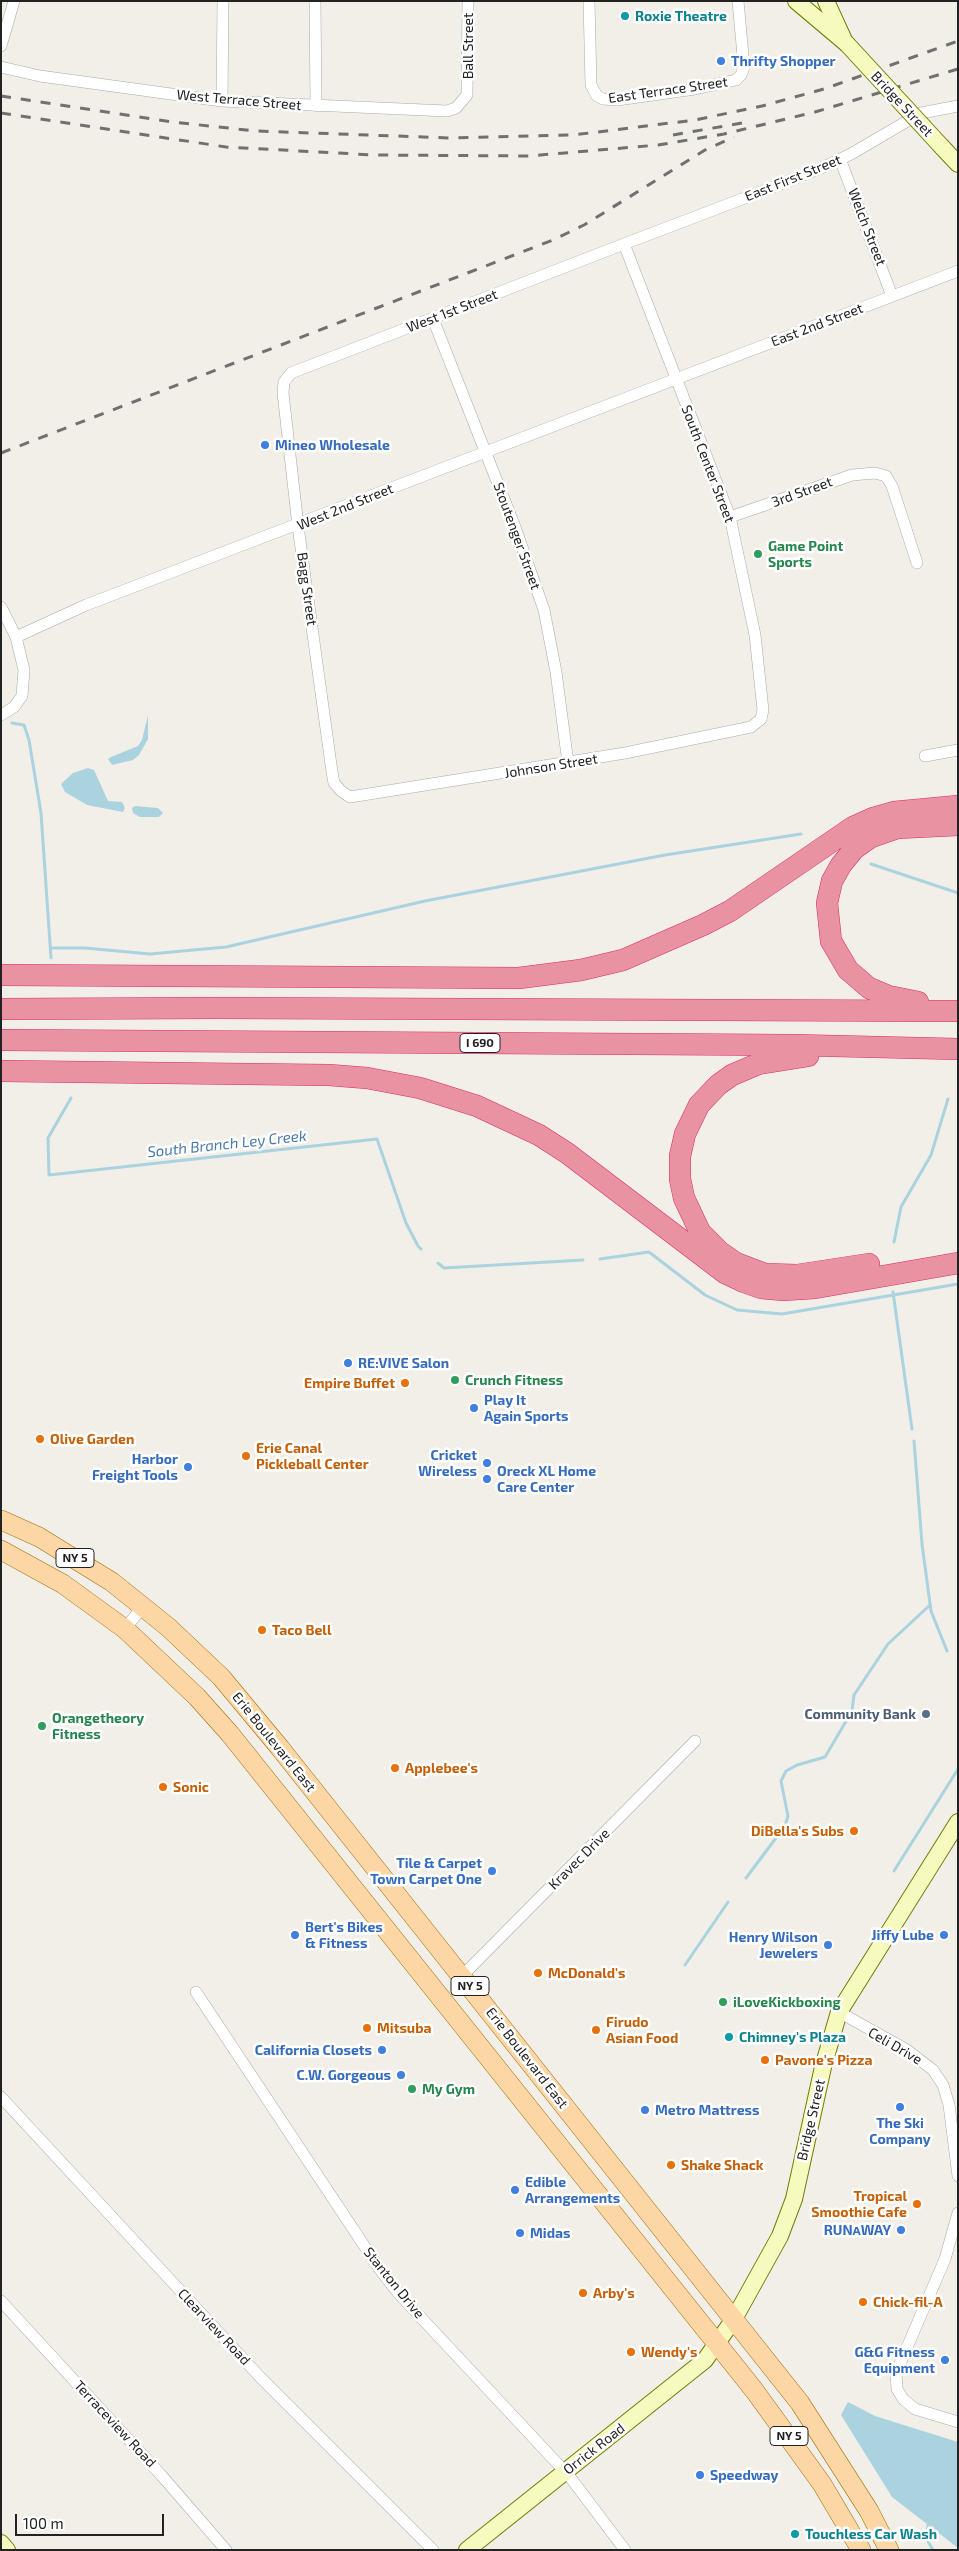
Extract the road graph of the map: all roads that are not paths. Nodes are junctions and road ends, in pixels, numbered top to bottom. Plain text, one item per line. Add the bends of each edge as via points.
1 (14, 1) edge
2 (224, 1) edge
3 (315, 1) edge
4 (468, 1) edge
5 (589, 1) edge
6 (738, 1) edge
7 (813, 1) edge
8 (826, 1) edge
9 (796, 2) edge
10 (847, 44) junction
11 (1, 46) edge
12 (1, 67) edge
13 (468, 90) joint
14 (222, 101) junction
15 (316, 106) junction
16 (958, 106) edge
17 (840, 159) junction
18 (958, 164) edge
19 (624, 244) junction
20 (958, 271) edge
21 (892, 296) junction
22 (433, 319) junction
23 (676, 379) junction
24 (284, 384) joint
25 (485, 452) junction
26 (730, 516) junction
27 (298, 526) junction
28 (917, 563) dead end
29 (1, 607) edge
30 (16, 637) junction
31 (1, 715) edge
32 (759, 722) joint
33 (958, 750) edge
34 (925, 756) dead end
35 (568, 763) junction
36 (341, 791) joint
37 (958, 806) edge
38 (958, 825) edge
39 (1, 975) edge
40 (1, 998) edge
41 (216, 1008) junction
42 (1, 1009) edge
43 (958, 1010) edge
44 (1, 1040) edge
45 (64, 1041) junction
46 (1, 1048) edge
47 (872, 1048) junction
48 (958, 1049) edge
49 (1, 1071) edge
50 (958, 1249) edge
51 (958, 1263) edge
52 (1, 1520) edge
53 (1, 1550) edge
54 (142, 1606) junction
55 (125, 1629) junction
56 (695, 1741) dead end
57 (958, 1822) edge
58 (462, 1976) junction
59 (196, 1992) dead end
60 (839, 2012) junction
61 (1, 2097) edge
62 (958, 2176) edge
63 (958, 2213) edge
64 (1, 2301) edge
65 (734, 2319) junction
66 (716, 2344) junction
67 (958, 2422) edge
68 (565, 2472) junction
69 (1, 2543) edge
70 (7, 2550) edge
71 (226, 2550) edge
72 (433, 2550) edge
73 (467, 2550) edge
74 (625, 2550) edge
75 (861, 2550) edge
76 (889, 2550) edge

1 - 11 street
2 - 14 street
3 - 15 street
4 - 13 street, Ball Street
5 - 6 street, East Terrace Street via 591,85 602,99 617,100 730,82 741,75 744,68
7 - 10 main road, Bridge Street
8 - 10 main road
9 - 10 main road, Bridge Street
10 - 18 main road, Bridge Street, bridge
12 - 14 street, West Terrace Street via 40,76
13 - 15 street, West Terrace Street via 464,101 447,111
14 - 15 street, West Terrace Street
16 - 17 street, East First Street via 922,112
17 - 19 street, East First Street
17 - 21 street, Welch Street
19 - 22 street, West 1st Street
19 - 23 street, South Center Street
20 - 21 street, East 2nd Street
21 - 23 street, East 2nd Street
22 - 24 street, West 1st Street via 291,373
22 - 25 street, Stoutenger Street
23 - 25 street, West 2nd Street
23 - 26 street, South Center Street
24 - 27 street, Bagg Street
25 - 27 street, West 2nd Street
25 - 35 street, Stoutenger Street via 544,610
26 - 28 street, 3rd Street via 845,477 875,473 886,476 892,486
26 - 32 street, South Center Street via 754,635 763,710
27 - 30 street, West 2nd Street via 86,605
27 - 36 street, Bagg Street via 332,772 334,783
29 - 30 street
30 - 31 street via 24,670 22,696 14,707
32 - 35 street, Johnson Street via 751,727 693,740
33 - 34 street
35 - 36 street, Johnson Street via 358,797 350,797
37 - 39 highway via 894,812 873,818 853,827 703,926 623,960 573,971 519,978
38 - 43 highway via 897,828 871,838 841,865 826,903 828,930 837,954 848,970 869,988 888,996
40 - 41 highway
41 - 42 highway
41 - 43 highway
44 - 45 highway, I 690
45 - 46 highway
45 - 47 highway, I 690
47 - 48 highway, I 690
47 - 50 highway via 758,1064 718,1085 693,1115 680,1156 680,1179 690,1215 700,1232 720,1252 736,1263 765,1274 797,1275
49 - 51 highway via 329,1075 420,1088 477,1106 539,1135 725,1273 761,1288 815,1288
52 - 54 main road, Erie Boulevard East / NY 5 via 87,1565
53 - 55 main road, NY 5 via 63,1584
54 - 55 street
54 - 58 main road, Erie Boulevard East / NY 5 via 221,1677
55 - 66 main road, NY 5 via 197,1697 230,1734
56 - 58 street, Kravec Drive
57 - 60 main road, Bridge Street
58 - 65 main road, Erie Boulevard East / NY 5
59 - 68 street, Stanton Drive via 381,2271
60 - 62 street, Celi Drive via 906,2050 933,2070 943,2085 949,2105
60 - 65 main road, Bridge Street via 791,2207 763,2270
61 - 72 street, Clearview Road via 260,2377
63 - 67 street via 945,2259 898,2365 896,2382 902,2399 915,2409
64 - 71 street, Terraceview Road
65 - 66 main road, Bridge Street
65 - 76 main road, Erie Boulevard East / NY 5 via 800,2403 855,2487
66 - 68 main road, Orrick Road via 705,2360
66 - 75 main road, NY 5 via 792,2440
68 - 73 main road, Orrick Road
68 - 74 street, Stanton Drive
69 - 70 main road

